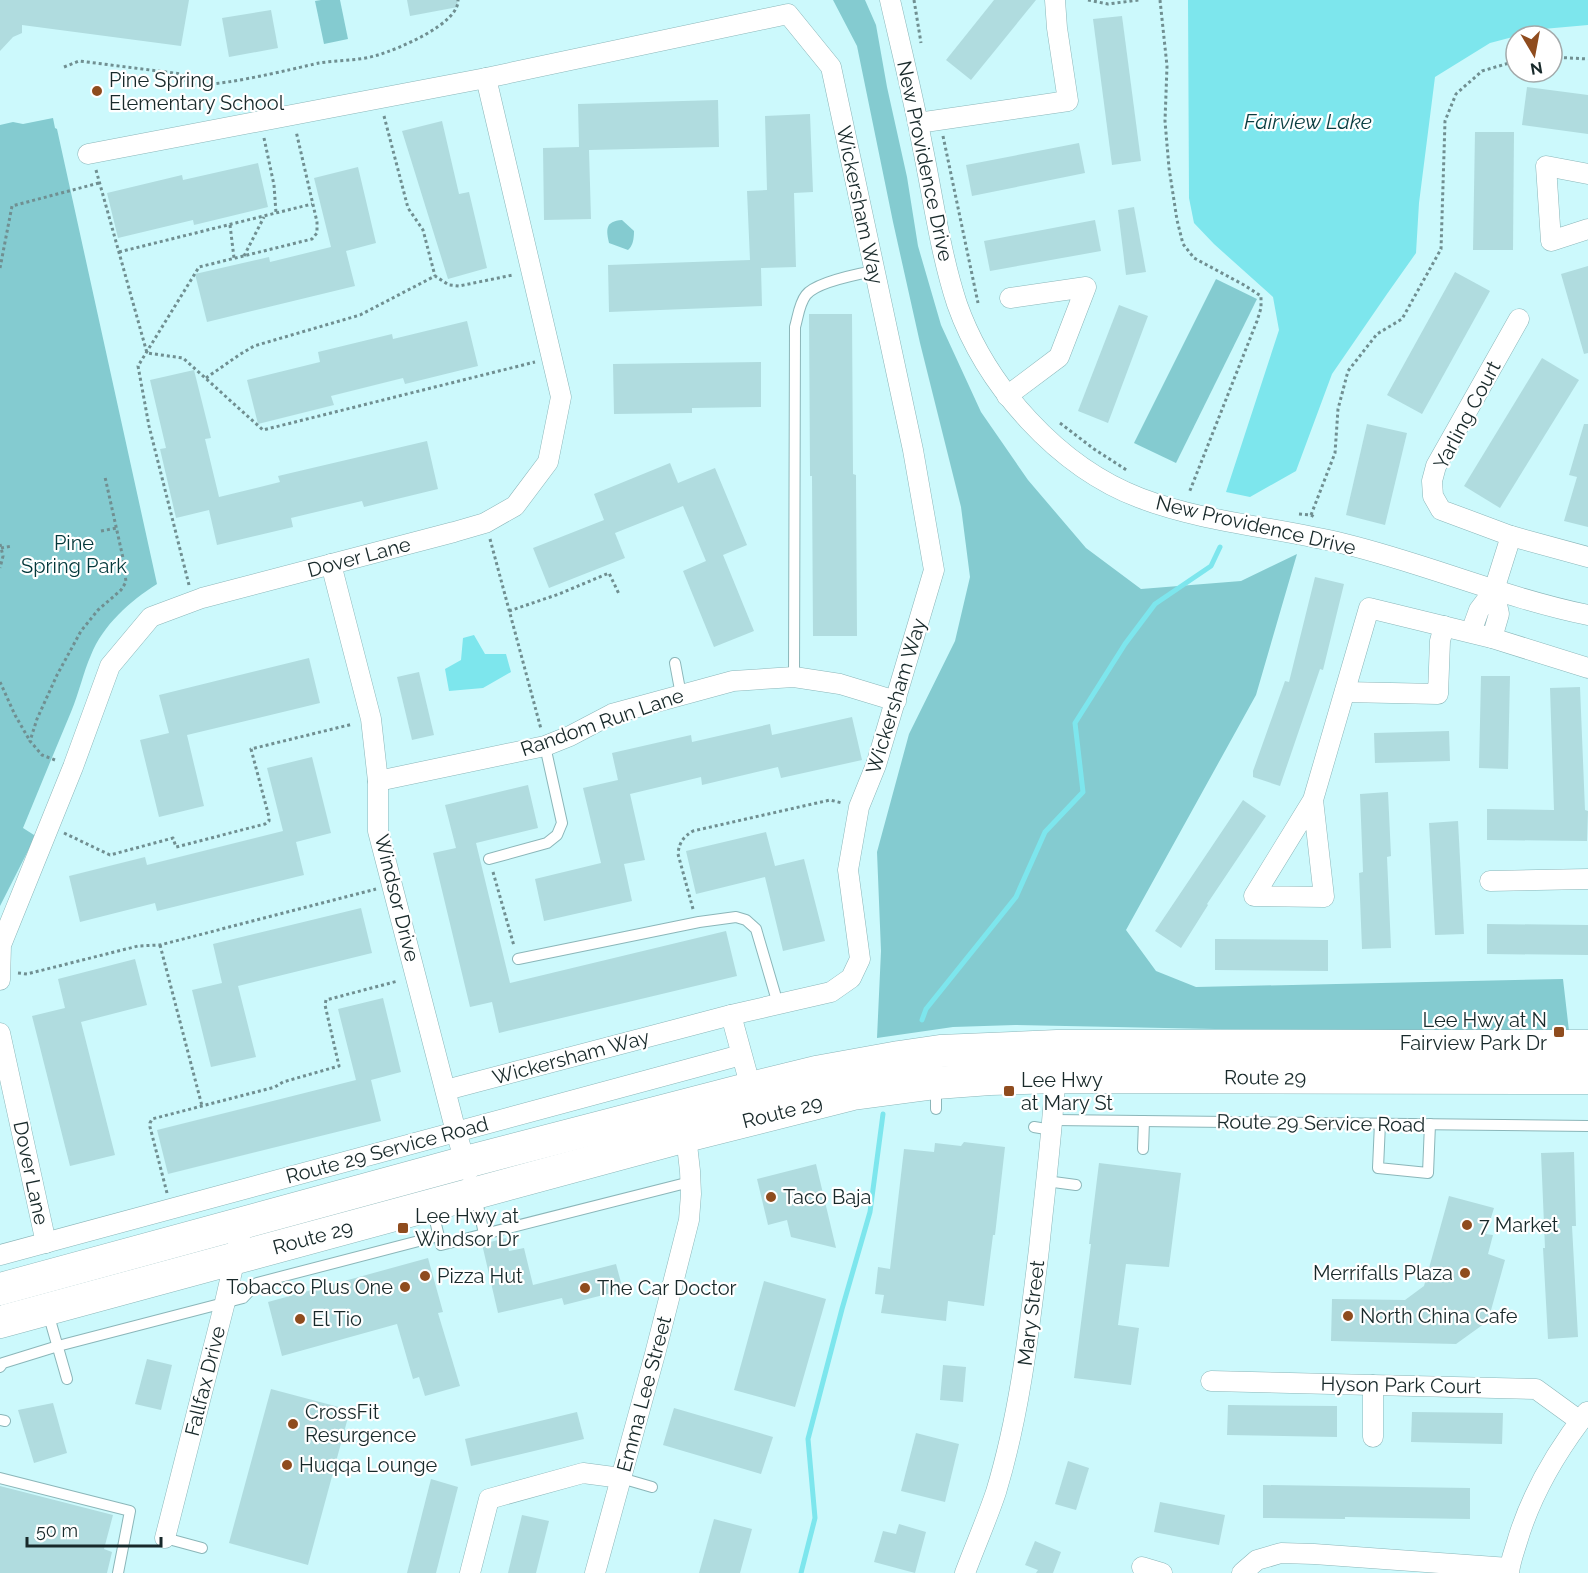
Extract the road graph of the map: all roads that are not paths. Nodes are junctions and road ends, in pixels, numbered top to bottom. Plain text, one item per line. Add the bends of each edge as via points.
1 (890, 0) edge
2 (1055, 0) edge
3 (486, 78) junction
4 (918, 123) junction
5 (90, 154) road end
6 (1588, 174) edge
7 (1588, 229) edge
8 (874, 271) junction
9 (1010, 298) dead end
10 (1519, 320) dead end
11 (1007, 396) junction
12 (1511, 536) junction
13 (1588, 557) edge
14 (331, 564) junction
15 (1494, 590) junction
16 (1588, 615) edge
17 (1444, 626) junction
18 (1471, 632) junction
19 (1492, 638) junction
20 (675, 663) dead end
21 (1588, 668) edge
22 (794, 677) junction
23 (1345, 692) junction
24 (681, 695) junction
25 (896, 701) junction
26 (545, 746) junction
27 (378, 780) junction
28 (1313, 800) junction
29 (489, 859) road end
30 (1588, 879) edge
31 (1490, 881) dead end
32 (518, 960) road end
33 (0, 972) edge
34 (0, 980) edge
35 (778, 1004) junction
36 (731, 1015) junction
37 (0, 1033) edge
38 (1057, 1046) junction
39 (1588, 1046) edge
40 (741, 1055) junction
41 (1056, 1077) junction
42 (1588, 1078) edge
43 (751, 1088) junction
44 (446, 1090) junction
45 (682, 1121) junction
46 (1144, 1121) junction
47 (1380, 1123) junction
48 (1430, 1124) junction
49 (1588, 1125) edge
50 (1046, 1126) junction
51 (456, 1132) junction
52 (1143, 1149) dead end
53 (466, 1162) junction
54 (1046, 1181) junction
55 (690, 1182) junction
56 (1076, 1185) dead end
57 (475, 1193) junction
58 (431, 1205) junction
59 (243, 1223) junction
60 (484, 1234) junction
61 (438, 1236) junction
62 (357, 1241) junction
63 (46, 1243) junction
64 (0, 1255) edge
65 (235, 1258) junction
66 (0, 1289) edge
67 (225, 1302) junction
68 (47, 1309) junction
69 (0, 1322) edge
70 (58, 1346) junction
71 (0, 1367) edge
72 (67, 1379) dead end
73 (1211, 1381) dead end
74 (1373, 1385) junction
75 (1584, 1416) edge
76 (1373, 1437) dead end
77 (0, 1478) edge
78 (621, 1478) junction
79 (652, 1487) dead end
80 (165, 1538) joint
81 (202, 1548) dead end
82 (1142, 1567) dead end
83 (1509, 1570) edge
84 (118, 1573) edge
85 (470, 1573) edge
86 (595, 1573) edge
87 (965, 1573) edge
88 (1162, 1573) edge
89 (1242, 1573) edge

1 - 4 street, New Providence Drive
2 - 4 street via 1068,101
3 - 5 street, Wickersham Way
3 - 8 street, Wickersham Way via 788,14 831,67
3 - 14 street, Dover Lane via 561,397 548,462 515,506 485,523
4 - 11 street, New Providence Drive via 947,269 958,305 972,339
6 - 7 street via 1545,166 1551,241
8 - 22 lane via 823,284 807,293 795,327
8 - 25 street, Wickersham Way via 913,450 934,570
9 - 11 street via 1086,287 1059,357
10 - 12 street, Yarling Court via 1436,466 1432,481 1433,496 1441,510
11 - 15 street, New Providence Drive via 1075,462 1137,497 1181,512 1346,544
12 - 13 street, Yarling Court
12 - 15 street
14 - 27 street, Windsor Drive via 370,719
14 - 33 street, Dover Lane via 193,601 151,617 110,666 1,945
15 - 16 street, New Providence Drive
15 - 18 street via 1479,610
15 - 19 street via 1499,614
17 - 18 street
17 - 23 street via 1438,694
17 - 23 street via 1369,608
18 - 19 street
19 - 21 street
20 - 24 lane
22 - 24 street, Random Run Lane via 733,681
22 - 25 street, Random Run Lane via 840,684
23 - 28 street
24 - 26 street, Random Run Lane via 612,714
25 - 35 street, Wickersham Way via 859,807 848,870 860,959 851,978 831,992
26 - 27 street, Random Run Lane
26 - 29 lane via 562,823 557,835 547,843
27 - 44 street, Windsor Drive via 378,831
28 - 28 street via 1324,897 1254,896 1272,867
30 - 31 street
32 - 35 lane via 736,917 756,929
33 - 34 street, Dover Lane
35 - 36 street, Wickersham Way
36 - 40 street
36 - 44 street, Wickersham Way
37 - 63 street, Dover Lane
38 - 39 main road, Route 29
38 - 41 street, Mary Street
38 - 43 main road, Route 29 via 940,1051 816,1072
40 - 43 street
40 - 51 street, Route 29 Service Road
41 - 42 main road, Route 29
41 - 45 main road, Route 29 via 990,1078 936,1096 853,1094
41 - 50 street, Mary Street
43 - 45 main road, Route 29
44 - 51 street, Windsor Drive
45 - 53 main road, Route 29
45 - 55 street, Emma Lee Street
45 - 57 main road, Route 29
46 - 47 lane, Route 29 Service Road
46 - 50 lane, Route 29 Service Road
46 - 52 lane
47 - 48 lane, Route 29 Service Road
47 - 48 lane via 1378,1168 1428,1173
48 - 49 lane, Route 29 Service Road
50 - 54 street, Mary Street
51 - 53 street, Windsor Drive
51 - 63 street, Route 29 Service Road
53 - 57 street, Windsor Drive
53 - 59 main road, Route 29
54 - 56 lane
54 - 87 street, Mary Street via 1023,1328 1021,1387 995,1493
55 - 60 lane
55 - 78 street, Emma Lee Street via 689,1220 674,1285
57 - 58 main road, Route 29
57 - 60 lane
58 - 61 lane
58 - 62 main road, Route 29
59 - 65 street, Fallfax Drive
59 - 66 main road, Route 29
60 - 61 lane via 441,1245
61 - 62 lane
62 - 65 main road, Route 29
62 - 67 lane via 257,1283 243,1298
63 - 64 street, Route 29 Service Road
65 - 67 street, Fallfax Drive
65 - 68 main road, Route 29
67 - 70 lane
67 - 80 street, Fallfax Drive
68 - 69 main road, Route 29
68 - 70 lane
70 - 71 lane
70 - 72 lane
73 - 74 street, Hyson Park Court
74 - 75 street, Hyson Park Court via 1536,1389
74 - 76 street
75 - 83 street via 1534,1495
77 - 84 lane via 130,1511
78 - 79 lane
78 - 85 street via 583,1473 489,1498
78 - 86 street, Emma Lee Street
80 - 81 lane
82 - 88 street
83 - 89 street via 1281,1554 1257,1560

